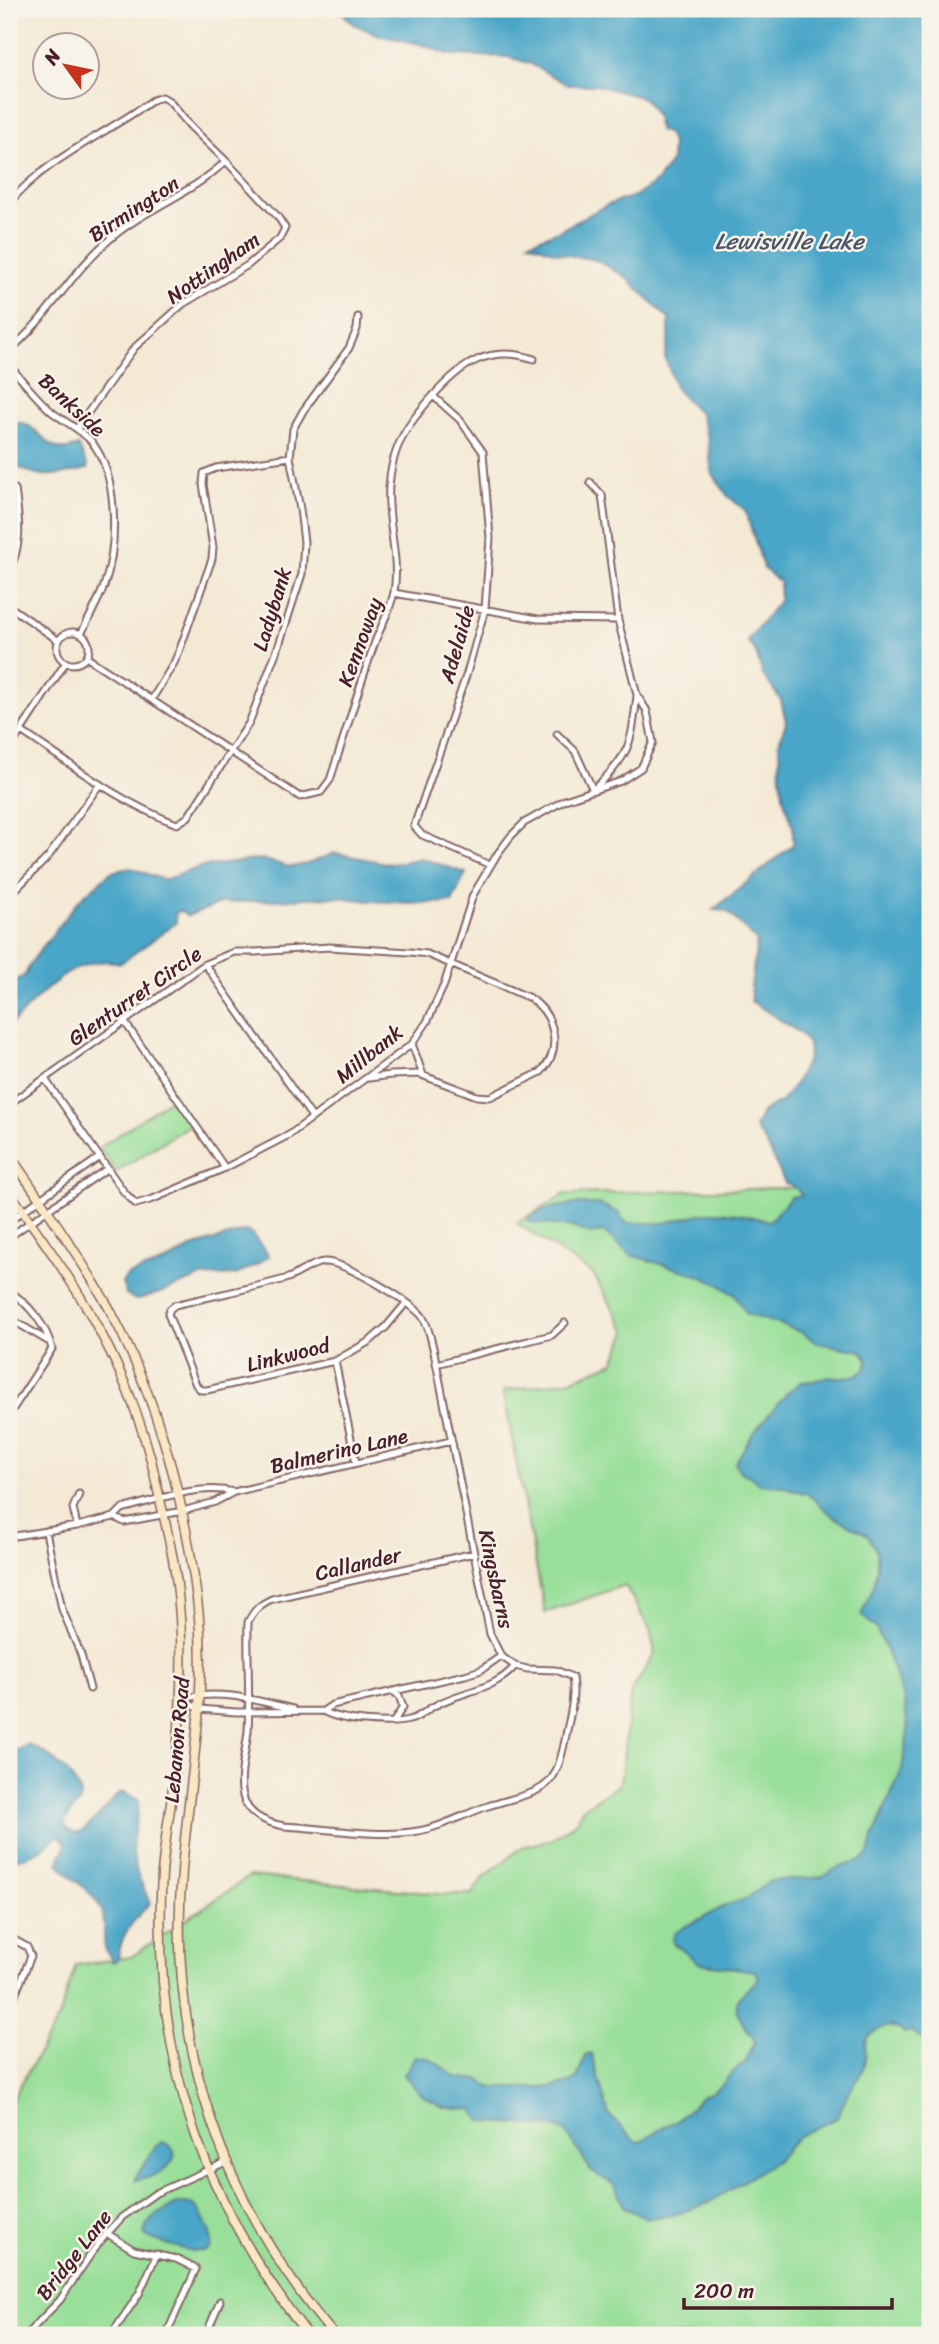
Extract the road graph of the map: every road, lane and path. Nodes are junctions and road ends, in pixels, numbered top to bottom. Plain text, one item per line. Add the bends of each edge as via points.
1 (226, 161) junction
2 (9, 203) edge
3 (358, 317) dead end
4 (9, 351) edge
5 (534, 359) dead end
6 (9, 365) edge
7 (433, 396) junction
8 (76, 429) junction
9 (290, 457) junction
10 (590, 482) dead end
11 (15, 489) dead end
12 (9, 572) edge
13 (394, 593) junction
14 (9, 606) edge
15 (485, 609) junction
16 (618, 620) junction
17 (81, 634) junction
18 (59, 641) junction
19 (86, 657) junction
20 (66, 662) junction
21 (637, 695) junction
22 (152, 699) junction
23 (20, 731) junction
24 (557, 734) dead end
25 (9, 749) edge
26 (231, 751) junction
27 (100, 784) junction
28 (593, 790) junction
29 (490, 865) junction
30 (9, 896) edge
31 (205, 964) junction
32 (452, 964) junction
33 (124, 1021) junction
34 (412, 1044) junction
35 (424, 1075) junction
36 (45, 1079) junction
37 (364, 1080) junction
38 (9, 1104) edge
39 (313, 1118) junction
40 (9, 1154) edge
41 (100, 1157) junction
42 (108, 1168) junction
43 (225, 1168) junction
44 (9, 1191) edge
45 (40, 1199) junction
46 (22, 1211) junction
47 (48, 1211) junction
48 (9, 1221) edge
49 (31, 1222) junction
50 (9, 1237) edge
51 (9, 1291) edge
52 (406, 1303) junction
53 (9, 1318) edge
54 (565, 1323) dead end
55 (50, 1342) junction
56 (335, 1361) junction
57 (436, 1364) junction
58 (199, 1389) joint
59 (9, 1415) edge
60 (451, 1441) junction
61 (356, 1463) junction
62 (234, 1492) junction
63 (79, 1494) dead end
64 (179, 1495) junction
65 (160, 1499) junction
66 (183, 1511) junction
67 (163, 1513) junction
68 (114, 1517) junction
69 (77, 1526) junction
70 (46, 1532) junction
71 (9, 1536) edge
72 (474, 1553) junction
73 (501, 1656) junction
74 (515, 1666) junction
75 (460, 1676) junction
76 (90, 1689) dead end
77 (393, 1691) junction
78 (465, 1692) junction
79 (201, 1694) junction
80 (230, 1696) junction
81 (249, 1697) junction
82 (181, 1699) junction
83 (200, 1710) junction
84 (300, 1711) junction
85 (323, 1711) junction
86 (229, 1712) junction
87 (247, 1713) junction
88 (394, 1721) junction
89 (9, 1937) edge
90 (9, 2010) edge
91 (226, 2162) junction
92 (208, 2169) junction
93 (106, 2233) junction
94 (157, 2254) junction
95 (220, 2301) dead end
96 (312, 2309) junction
97 (297, 2320) junction
98 (26, 2335) edge
99 (111, 2335) edge
100 (166, 2335) edge
101 (206, 2335) edge
102 (308, 2335) edge
103 (334, 2335) edge

1 - 2 street via 162,97 52,165
1 - 4 street, Birmington via 195,187 112,237
1 - 8 street, Nottingham via 278,216 285,228 280,238 256,259 183,304 134,348
3 - 9 street, Ladybank via 349,348 293,429
5 - 7 street, Kennoway via 509,354 481,358 450,376
6 - 8 street, Bankside via 43,404
7 - 13 street, Kennoway via 410,422 392,463
7 - 15 street, Adelaide via 460,420 483,452 490,538
8 - 17 street, Bankside via 103,461 114,530 107,576
9 - 22 street via 205,473 212,558 180,649
9 - 26 street, Ladybank via 304,542 302,574 257,705
10 - 16 street, Millbank via 603,495
11 - 12 street via 20,527
13 - 15 street
13 - 26 street, Kennoway via 321,792 300,796
14 - 18 street
15 - 16 street via 538,619
15 - 29 street, Adelaide via 414,826 422,835
16 - 21 street, Millbank
17 - 18 street via 69,633
17 - 19 street via 89,644
18 - 20 street via 58,653
19 - 20 street via 77,663
19 - 22 street
20 - 23 street
21 - 28 street, Millbank via 627,753
21 - 28 street, Millbank via 647,711 653,742 649,751 640,768 621,781
22 - 26 street
23 - 25 street
23 - 27 street
24 - 28 street via 575,751
26 - 27 street, Ladybank via 188,817 177,824
27 - 30 street via 48,857
28 - 29 street, Millbank via 524,823
29 - 32 street, Millbank via 473,895
31 - 32 street, Glenturret Circle via 234,952 329,947 427,954
31 - 33 street, Glenturret Circle
31 - 39 street
32 - 34 street, Millbank
32 - 35 street, Glenturret Circle via 542,1007 554,1031 553,1051 541,1072 490,1097
33 - 36 street, Glenturret Circle
33 - 43 street
34 - 35 street
34 - 37 street, Millbank
35 - 37 street, Glenturret Circle
36 - 38 street, Glenturret Circle
36 - 41 street
37 - 39 street, Millbank
39 - 43 street, Millbank
40 - 45 main road, Lebanon Road
41 - 42 street
41 - 45 street
42 - 43 street, Millbank via 136,1204
42 - 47 street
44 - 46 main road, Lebanon Road
45 - 46 street
45 - 47 main road, Lebanon Road
46 - 48 street
46 - 49 main road, Lebanon Road
47 - 49 street
47 - 64 main road, Lebanon Road via 129,1349 164,1440
49 - 50 street
49 - 65 main road, Lebanon Road via 94,1319 118,1367
51 - 55 street via 34,1314
52 - 56 street, Linkwood via 370,1341
52 - 57 street, Kingsbarns via 425,1321
52 - 58 street, Kingsbarns via 332,1262 318,1263 287,1279 175,1305 169,1317
53 - 55 street
54 - 57 street via 552,1335
55 - 59 street via 51,1351
56 - 58 street, Linkwood
56 - 61 street
57 - 60 street, Kingsbarns
60 - 61 street, Balmerino Lane
60 - 72 street, Kingsbarns
61 - 62 street, Balmerino Lane
62 - 64 street, Balmerino Lane via 212,1489
62 - 66 street, Balmerino Lane
63 - 69 street via 73,1508
64 - 65 street, Balmerino Lane
64 - 66 main road, Lebanon Road
65 - 67 main road, Lebanon Road
65 - 68 street, Balmerino Lane via 122,1508
66 - 67 street, Balmerino Lane
66 - 79 main road, Lebanon Road via 197,1600
67 - 68 street, Balmerino Lane via 124,1522
67 - 82 main road, Lebanon Road via 179,1603
68 - 69 street
69 - 70 street
70 - 71 street
70 - 76 street via 60,1601
72 - 73 street, Kingsbarns via 490,1634
72 - 81 street, Callander via 261,1604 248,1622
73 - 74 street, Kingsbarns
73 - 75 street via 481,1670
74 - 78 street via 502,1680
74 - 87 street, Kingsbarns via 556,1670 572,1677 575,1692 561,1763 547,1785 532,1794 416,1832 284,1826 248,1809 242,1782
75 - 77 street
75 - 78 street
77 - 85 street
77 - 88 street via 404,1707
78 - 88 street via 410,1720
79 - 80 street
79 - 82 street
79 - 83 main road, Lebanon Road
80 - 81 street
80 - 86 street
81 - 84 street
81 - 87 street
82 - 83 street
82 - 92 main road, Lebanon Road via 162,1870 160,1933 166,2016 181,2091
83 - 86 street
83 - 91 main road, Lebanon Road via 180,1891 181,1965 194,2058
84 - 85 street
84 - 87 street
85 - 88 street via 332,1716
86 - 87 street
89 - 90 street via 31,1950
91 - 92 street, Bridge Lane
91 - 96 main road, Lebanon Road via 274,2255
92 - 93 street, Bridge Lane via 156,2193
92 - 97 main road, Lebanon Road via 246,2247
93 - 94 street via 134,2249
93 - 98 street, Bridge Lane via 60,2300
94 - 99 street via 139,2294
94 - 100 street via 196,2269
95 - 101 street
96 - 97 main road
96 - 103 main road, Lebanon Road
97 - 102 main road, Lebanon Road

